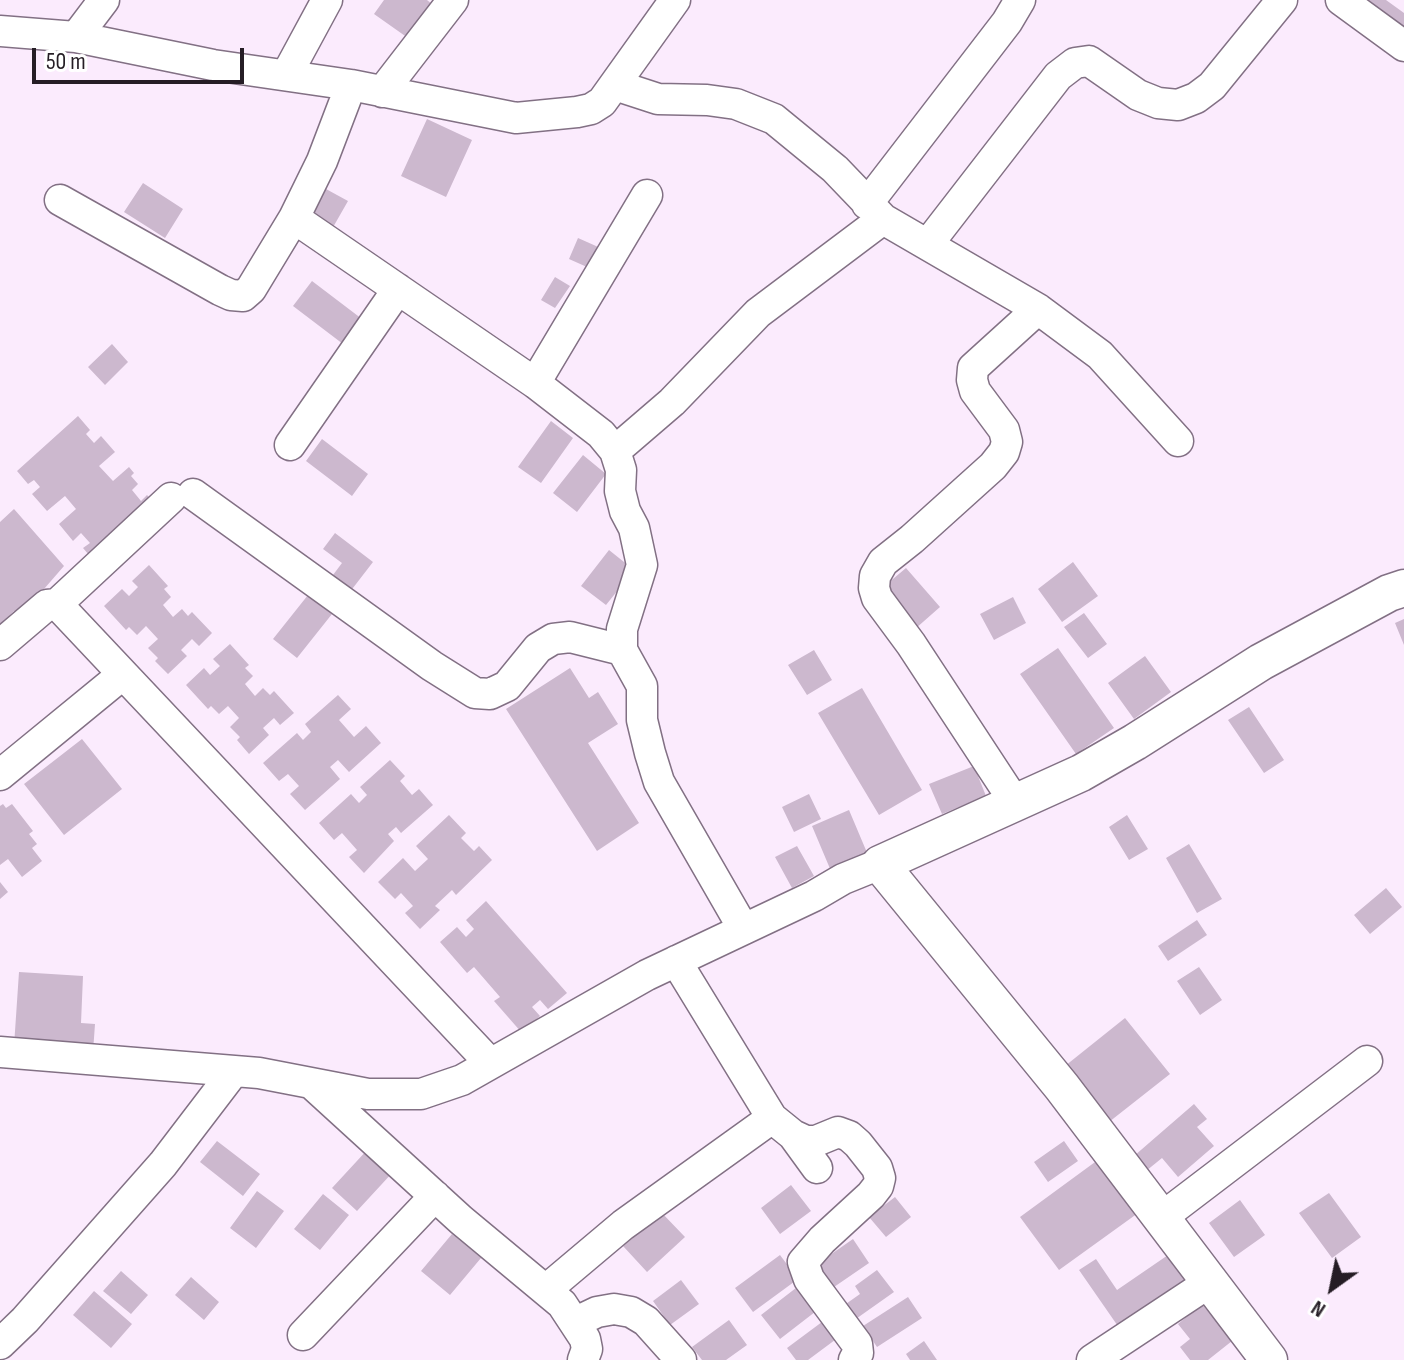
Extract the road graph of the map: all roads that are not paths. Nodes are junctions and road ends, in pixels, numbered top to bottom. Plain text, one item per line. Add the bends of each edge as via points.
1 (104, 0) edge
2 (327, 0) edge
3 (453, 0) edge
4 (675, 0) edge
5 (1020, 0) edge
6 (1282, 0) edge
7 (1341, 0) edge
8 (0, 31) edge
9 (76, 37) junction
10 (1404, 46) edge
11 (287, 74) junction
12 (351, 85) junction
13 (615, 85) junction
14 (382, 92) junction
15 (647, 195) dead end
16 (60, 200) dead end
17 (875, 212) junction
18 (294, 218) junction
19 (928, 244) junction
20 (398, 289) junction
21 (1038, 309) junction
22 (535, 383) junction
23 (1178, 441) dead end
24 (290, 445) dead end
25 (615, 451) junction
26 (1404, 588) edge
27 (57, 604) junction
28 (0, 645) edge
29 (622, 650) junction
30 (122, 675) junction
31 (0, 775) edge
32 (1016, 804) junction
33 (880, 864) junction
34 (743, 928) junction
35 (676, 961) junction
36 (0, 1052) edge
37 (1367, 1061) dead end
38 (490, 1063) junction
39 (234, 1071) junction
40 (309, 1081) junction
41 (782, 1127) junction
42 (817, 1168) dead end
43 (435, 1196) junction
44 (1161, 1218) junction
45 (1210, 1282) junction
46 (547, 1289) junction
47 (576, 1322) junction
48 (303, 1335) dead end
49 (0, 1344) edge
50 (583, 1360) edge
51 (681, 1360) edge
52 (854, 1360) edge
53 (1092, 1360) edge
54 (1269, 1360) edge

1 - 9 street
2 - 11 street
3 - 14 street
4 - 13 street
5 - 17 street
6 - 19 street via 1212,86 1178,105 1138,95 1089,61 1075,63 1058,76
7 - 10 street
8 - 9 street
9 - 11 street
11 - 12 street
12 - 14 street
12 - 18 street
13 - 14 street via 591,109 516,118
13 - 17 street via 658,99 736,104 774,119 835,169
15 - 22 street
16 - 18 street via 231,295 243,296
17 - 19 street
17 - 25 street via 758,313 672,402
18 - 20 street
19 - 21 street
20 - 22 street
20 - 24 street
21 - 23 street via 1100,355
21 - 32 street via 973,368 975,391 1004,430 1004,452 883,562 874,588
22 - 25 street
25 - 29 street via 620,491 642,565 622,629
26 - 32 street via 1299,640 1108,758
27 - 28 street via 47,605
27 - 29 street via 182,496 475,693 490,694 507,686 538,648 553,639 570,637
27 - 30 street
29 - 34 street via 642,686 642,720 659,782
30 - 31 street
30 - 38 street
32 - 33 street
33 - 34 street
33 - 44 street
34 - 35 street
35 - 38 street
35 - 41 street
36 - 39 street
37 - 44 street
38 - 40 street via 462,1080 421,1094 368,1094
39 - 40 street
39 - 49 street via 163,1164
40 - 43 street
41 - 42 street
41 - 46 street via 623,1225
41 - 52 street via 806,1141 838,1132 849,1136 877,1168 880,1178 871,1195 803,1262 809,1279 857,1344
43 - 46 street
43 - 48 street
44 - 45 street
45 - 53 street
45 - 54 street
46 - 47 street
47 - 50 street via 587,1349
47 - 51 street via 597,1312 631,1312

